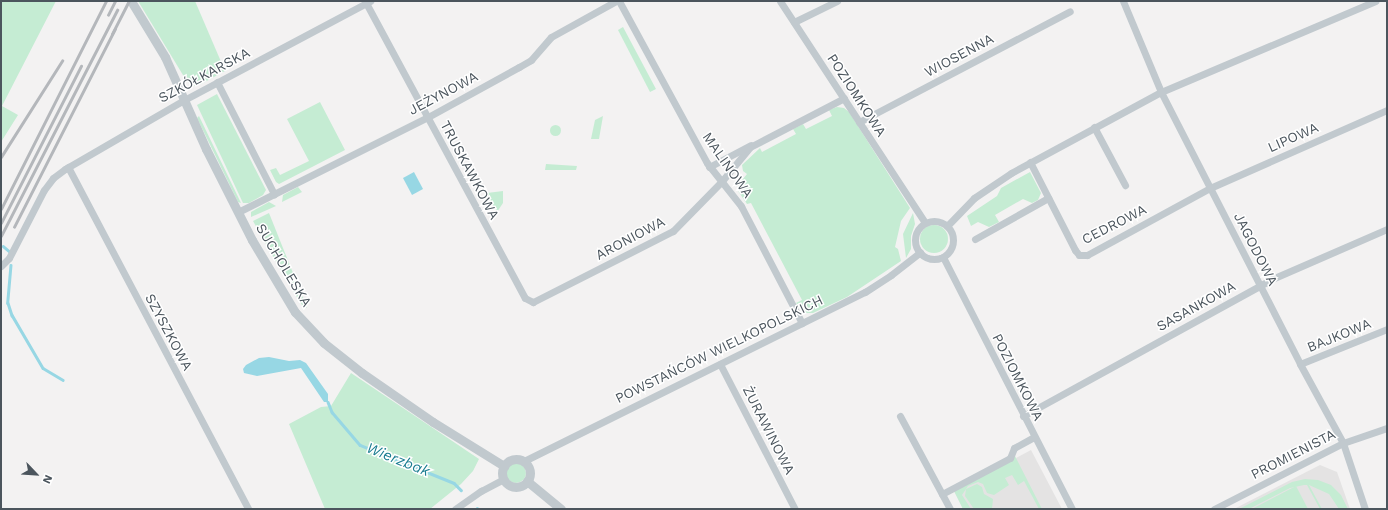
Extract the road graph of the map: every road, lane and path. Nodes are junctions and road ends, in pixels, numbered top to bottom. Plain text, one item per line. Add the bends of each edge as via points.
1 (131, 1) edge
2 (616, 1) edge
3 (619, 1) edge
4 (780, 1) edge
5 (837, 1) edge
6 (1123, 1) edge
7 (1375, 1) edge
8 (367, 2) edge
9 (1070, 11) dead end
10 (794, 22) junction
11 (217, 82) junction
12 (1161, 92) junction
13 (844, 98) junction
14 (184, 100) junction
15 (1387, 110) edge
16 (428, 117) junction
17 (859, 122) junction
18 (1094, 127) junction
19 (757, 143) junction
20 (1030, 162) junction
21 (68, 167) junction
22 (710, 167) junction
23 (722, 181) junction
24 (1125, 184) dead end
25 (1210, 188) junction
26 (274, 194) junction
27 (1048, 198) junction
28 (238, 212) junction
29 (925, 223) junction
30 (947, 226) junction
31 (1387, 229) edge
32 (975, 239) dead end
33 (920, 252) junction
34 (943, 257) junction
35 (1, 266) edge
36 (1260, 285) junction
37 (533, 302) joint
38 (802, 323) junction
39 (1387, 330) edge
40 (720, 364) junction
41 (1300, 364) junction
42 (900, 416) dead end
43 (1023, 416) junction
44 (1387, 428) edge
45 (1034, 436) junction
46 (1343, 443) junction
47 (524, 461) junction
48 (504, 466) junction
49 (504, 479) junction
50 (527, 481) junction
51 (942, 494) junction
52 (248, 509) edge
53 (455, 509) edge
54 (561, 509) edge
55 (795, 509) edge
56 (950, 509) edge
57 (1072, 509) edge
58 (1214, 509) edge
59 (1365, 509) edge

1 - 14 street, SUCHOLESKA via 165,57
2 - 16 street, JEŻYNOWA via 551,37 531,60
3 - 22 street, MALINOWA
4 - 10 street, POZIOMKOWA
5 - 10 street
6 - 12 street, JAGODOWA
7 - 12 street
8 - 11 street, SZKÓŁKARSKA
8 - 16 street, TRUSKAWKOWA
9 - 17 street, WIOSENNA
10 - 13 street, POZIOMKOWA
11 - 14 street, SZKÓŁKARSKA
11 - 26 street
12 - 18 street
12 - 25 street, JAGODOWA
13 - 17 street, POZIOMKOWA
13 - 19 street, ARONIOWA
14 - 21 street, SZKÓŁKARSKA
14 - 28 street, SUCHOLESKA
15 - 25 street, LIPOWA
16 - 26 street, JEŻYNOWA
16 - 37 street, TRUSKAWKOWA via 525,298
17 - 29 street, POZIOMKOWA
18 - 20 street
18 - 24 street
19 - 22 street, ARONIOWA via 734,152
19 - 23 street, ARONIOWA via 736,162
20 - 27 street, CEDROWA
20 - 30 street via 985,190
21 - 35 street, SZKÓŁKARSKA via 53,178 44,190 9,258
21 - 52 street, SZYSZKOWA
22 - 23 street, MALINOWA
23 - 37 street, ARONIOWA via 673,231
23 - 38 street, MALINOWA via 741,206
25 - 27 street, CEDROWA via 1087,255 1079,255
25 - 36 street, JAGODOWA
26 - 28 street, JEŻYNOWA
27 - 32 street
28 - 48 street, SUCHOLESKA via 284,297 324,343 387,391
29 - 30 street via 939,221
29 - 33 street via 915,236
30 - 34 street via 953,243
31 - 36 street, SASANKOWA
33 - 34 street via 928,258
33 - 38 street, POWSTAŃCÓW WIELKOPOLSKICH via 878,284
34 - 43 street, POZIOMKOWA
36 - 41 street, JAGODOWA
36 - 43 street, SASANKOWA
38 - 40 street, POWSTAŃCÓW WIELKOPOLSKICH
39 - 41 street, BAJKOWA
40 - 47 street, POWSTAŃCÓW WIELKOPOLSKICH
40 - 55 street, ŻURAWINOWA
41 - 46 street, JAGODOWA
42 - 51 street
43 - 45 street, POZIOMKOWA
44 - 46 street, PROMIENISTA
45 - 51 street via 1014,448 1010,458
45 - 57 street, POZIOMKOWA
46 - 58 street, PROMIENISTA
46 - 59 street, JAGODOWA
47 - 48 street via 513,459
47 - 50 street via 530,470
48 - 49 street
49 - 50 street via 515,486
49 - 53 street
50 - 54 street
51 - 56 street

